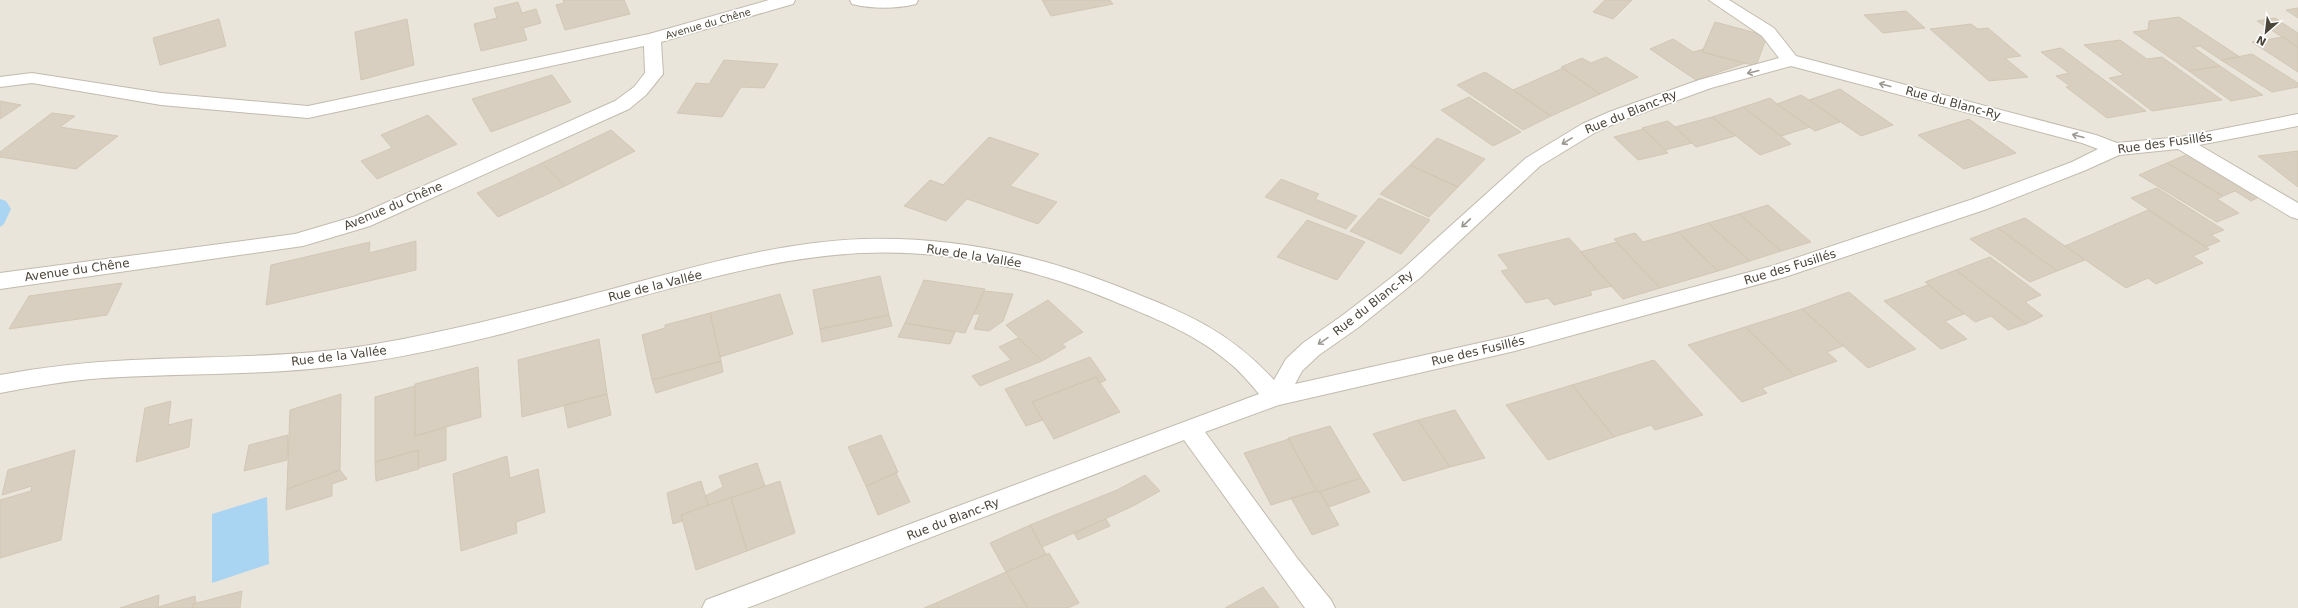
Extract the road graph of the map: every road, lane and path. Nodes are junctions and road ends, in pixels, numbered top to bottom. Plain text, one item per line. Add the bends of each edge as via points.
1 (787, 0) edge
2 (858, 0) edge
3 (910, 0) edge
4 (1717, 0) edge
5 (652, 40) junction
6 (1790, 60) junction
7 (0, 82) edge
8 (2298, 120) edge
9 (2180, 143) junction
10 (2115, 149) junction
11 (2298, 212) edge
12 (0, 280) edge
13 (0, 384) edge
14 (1276, 397) junction
15 (1189, 428) junction
16 (716, 608) edge
17 (1321, 608) edge

1 - 5 street, Avenue du Chêne
2 - 3 street via 878,3
4 - 6 street via 1768,32
5 - 7 street, Avenue du Chêne via 308,112 161,98 32,78
5 - 12 street, Avenue du Chêne via 654,74 640,91 622,105 363,221 296,241
10 -> 6 street, Rue du Blanc-Ry via 2089,139
6 -> 14 street, Rue du Blanc-Ry via 1705,84 1616,116 1589,128 1533,162 1413,272 1311,349 1294,365
8 - 9 street, Rue des Fusillés
9 - 10 street, Rue des Fusillés
9 - 11 street
10 - 14 street, Rue des Fusillés via 2079,166 1980,204 1777,272 1515,343
13 - 14 street, Rue de la Vallée via 63,372 112,368 279,363 347,357 452,337 665,282 764,260 860,246 898,246 978,254 1079,278 1196,330 1231,351
14 - 15 street, Rue du Blanc-Ry
15 - 16 street, Rue du Blanc-Ry
15 - 17 street

